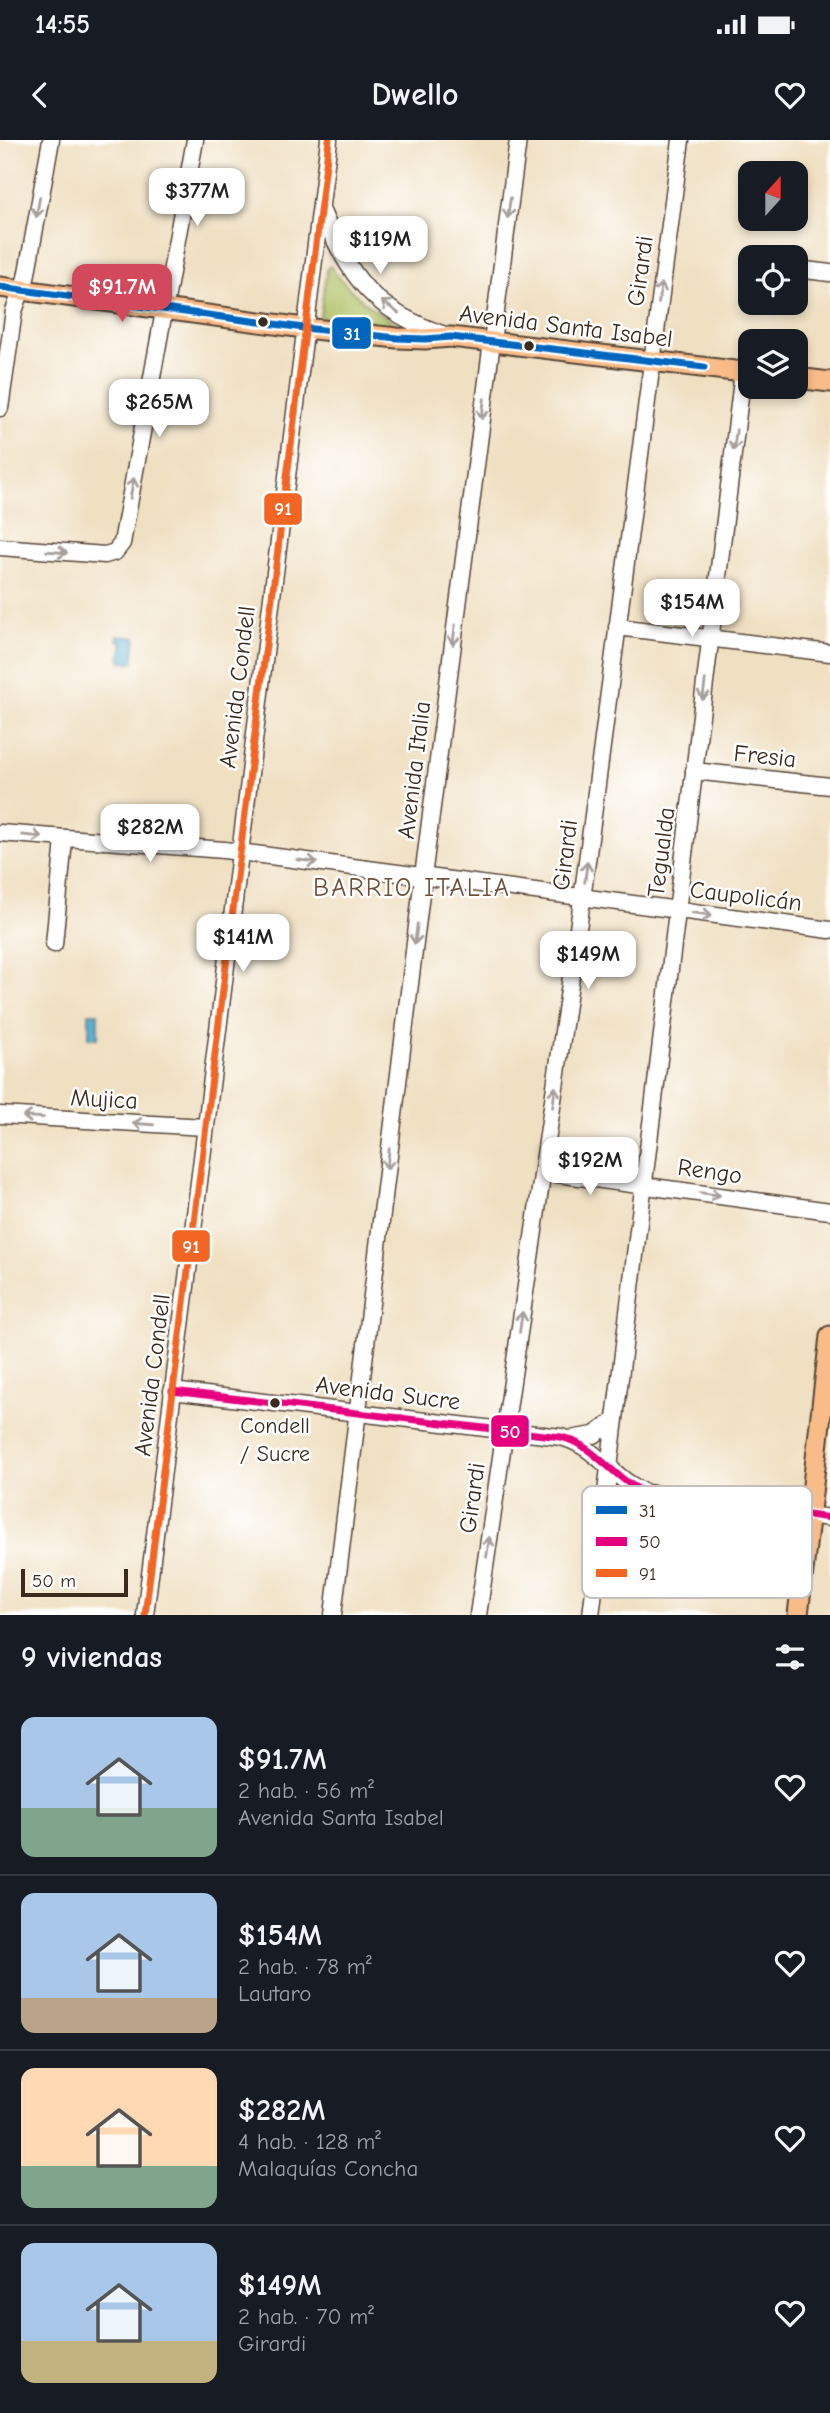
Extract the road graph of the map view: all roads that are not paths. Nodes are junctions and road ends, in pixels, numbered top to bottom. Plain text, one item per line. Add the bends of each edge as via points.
1 (51, 140) edge
2 (194, 140) edge
3 (329, 140) edge
4 (518, 140) edge
5 (681, 140) edge
6 (320, 206) junction
7 (808, 270) edge
8 (830, 273) edge
9 (0, 287) edge
10 (20, 291) junction
11 (164, 309) junction
12 (304, 328) junction
13 (451, 337) junction
14 (492, 341) junction
15 (651, 361) junction
16 (738, 371) edge
17 (808, 379) edge
18 (830, 382) edge
19 (743, 399) edge
20 (0, 408) edge
21 (0, 547) edge
22 (617, 627) junction
23 (711, 639) junction
24 (830, 653) edge
25 (694, 771) junction
26 (830, 786) edge
27 (0, 833) edge
28 (64, 840) junction
29 (239, 852) junction
30 (423, 877) junction
31 (582, 898) junction
32 (676, 910) junction
33 (830, 930) edge
34 (54, 944) dead end
35 (0, 1115) edge
36 (205, 1127) junction
37 (543, 1172) junction
38 (643, 1184) junction
39 (830, 1210) edge
40 (830, 1336) edge
41 (172, 1391) junction
42 (357, 1412) junction
43 (614, 1421) junction
44 (506, 1430) junction
45 (570, 1439) junction
46 (608, 1467) junction
47 (606, 1486) edge
48 (631, 1486) edge
49 (820, 1516) edge
50 (812, 1552) edge
51 (145, 1615) edge
52 (333, 1615) edge
53 (478, 1615) edge

1 -> 10 street
2 - 11 street
3 - 6 street, Avenida Condell
4 -> 14 street, Avenida Italia
15 -> 5 street, Girardi
6 - 12 street, Avenida Condell
13 -> 6 street via 410,321 362,284 341,255
7 - 8 street
9 - 10 main road, Avenida Santa Isabel
10 - 11 main road, Avenida Santa Isabel
10 - 20 street
11 - 12 main road, Avenida Santa Isabel
21 -> 11 street via 105,555 122,543
12 - 13 main road, Avenida Santa Isabel via 397,338
12 - 29 street, Avenida Condell
13 - 14 main road, Avenida Santa Isabel
14 - 15 main road, Avenida Santa Isabel
14 -> 30 street, Avenida Italia
15 - 16 main road, Avenida Santa Isabel
15 - 22 street, Girardi
17 - 18 main road
19 -> 23 street, Tegualda
22 - 23 street
31 -> 22 street, Girardi
23 - 24 street
23 -> 25 street, Tegualda
25 - 26 street, Fresia
25 - 32 street, Tegualda
27 -> 28 street, Caupolicán
28 - 29 street, Caupolicán
28 - 34 street
29 -> 30 street, Caupolicán
29 - 36 street, Avenida Condell
30 - 31 street, Caupolicán
30 -> 42 street, Avenida Italia
31 - 32 street, Caupolicán
37 -> 31 street, Girardi
32 -> 33 street, Caupolicán
32 - 38 street, Tegualda
36 -> 35 street, Mujica
36 - 41 street, Avenida Condell
37 - 38 street, Rengo
44 -> 37 street, Girardi
38 -> 39 street, Rengo
38 - 43 street, Tegualda
40 - 49 main road
41 - 42 street, Avenida Sucre
41 - 51 street, Avenida Condell
42 - 44 street, Avenida Sucre
42 - 52 street, Avenida Italia
43 - 45 street via 594,1435
43 - 46 street, Tegualda
44 - 45 street, Avenida Sucre
53 -> 44 street, Girardi
45 - 46 street, Avenida Sucre
46 - 47 street, Tegualda
46 - 48 street, Avenida Sucre
49 - 50 main road

